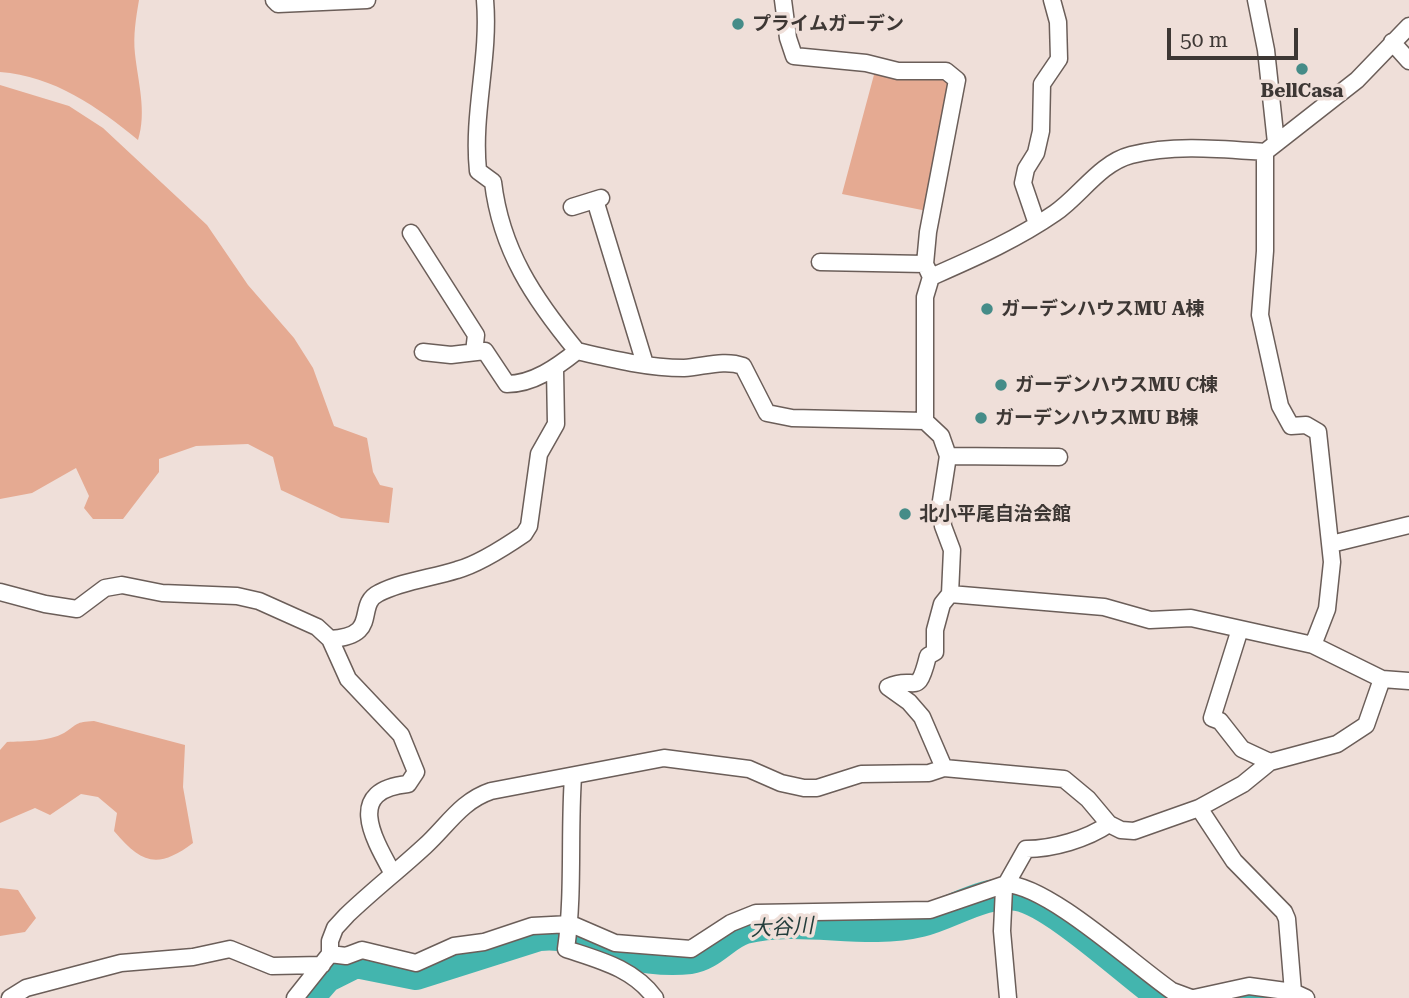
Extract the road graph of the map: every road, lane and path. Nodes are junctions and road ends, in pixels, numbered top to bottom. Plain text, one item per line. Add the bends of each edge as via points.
1 (274, 0) edge
2 (367, 0) edge
3 (485, 0) edge
4 (783, 0) edge
5 (1052, 0) edge
6 (1256, 0) edge
7 (1409, 26) edge
8 (1392, 42) junction
9 (1409, 61) edge
10 (1270, 148) junction
11 (572, 207) dead end
12 (1037, 224) junction
13 (411, 233) dead end
14 (820, 261) dead end
15 (928, 271) junction
16 (577, 351) junction
17 (423, 352) dead end
18 (474, 352) junction
19 (645, 363) junction
20 (555, 369) junction
21 (925, 421) junction
22 (948, 456) junction
23 (1059, 457) dead end
24 (1409, 525) edge
25 (1331, 544) junction
26 (0, 592) edge
27 (950, 594) junction
28 (1240, 629) junction
29 (330, 639) junction
30 (1313, 645) junction
31 (1382, 678) junction
32 (1409, 681) edge
33 (1270, 762) junction
34 (944, 768) junction
35 (573, 777) junction
36 (1199, 808) junction
37 (1110, 824) junction
38 (392, 872) junction
39 (1005, 891) junction
40 (569, 932) junction
41 (326, 959) junction
42 (1299, 995) edge
43 (10, 998) edge
44 (295, 998) edge
45 (655, 998) edge
46 (1008, 998) edge
47 (1193, 998) edge

1 - 2 street via 278,4
3 - 16 street via 487,40 476,112 478,172 493,182 510,252 538,301
4 - 15 street via 794,56 898,71 946,71 957,80 928,232
5 - 12 street via 1059,59 1042,84 1041,131 1023,183
6 - 10 street via 1266,50
7 - 8 street
8 - 9 street
8 - 10 street via 1357,80
10 - 12 street via 1197,148 1130,155 1104,169
10 - 25 street via 1260,315 1280,406 1291,426 1306,425 1318,432
11 - 19 street via 598,199
12 - 15 street via 995,250
13 - 18 street via 476,335
14 - 15 street
15 - 21 street
16 - 19 street
16 - 20 street
17 - 18 street
18 - 20 street via 485,351 507,384
19 - 21 street via 683,368 733,362 743,366 763,409 792,418
20 - 29 street via 556,424 539,454 524,534 461,569 381,591 369,604 359,631 348,638
21 - 22 street via 941,436
22 - 23 street
22 - 27 street via 941,501 943,526 952,550
24 - 25 street
25 - 30 street via 1328,609
26 - 29 street via 77,608 105,588 122,585 162,593 237,596 317,627
27 - 28 street via 1104,607 1150,620 1191,618
27 - 34 street via 942,604 935,652 928,656 922,680 888,687 922,717
28 - 30 street
28 - 33 street via 1212,718 1220,721 1242,750
29 - 38 street via 348,679 401,735 416,772 408,784 378,791 370,804 372,837
30 - 31 street
31 - 32 street
31 - 33 street via 1366,725 1337,744
33 - 36 street via 1243,784
34 - 35 street via 929,773 861,774 817,788 781,783 749,769 664,758
34 - 37 street via 1064,779
35 - 38 street via 475,796
35 - 40 street
36 - 37 street via 1134,831
36 - 42 street via 1234,861 1287,919
37 - 39 street via 1096,833 1026,849
38 - 41 street via 335,928
39 - 40 street via 930,910 756,913 691,949 615,943
39 - 46 street via 1002,931
39 - 47 street via 1017,884 1047,897 1162,985
40 - 41 street via 532,926 454,947 416,963 362,950
40 - 45 street via 566,949 614,965
41 - 43 street via 272,966 230,949 121,963 26,988
41 - 44 street
42 - 47 street via 1250,986

